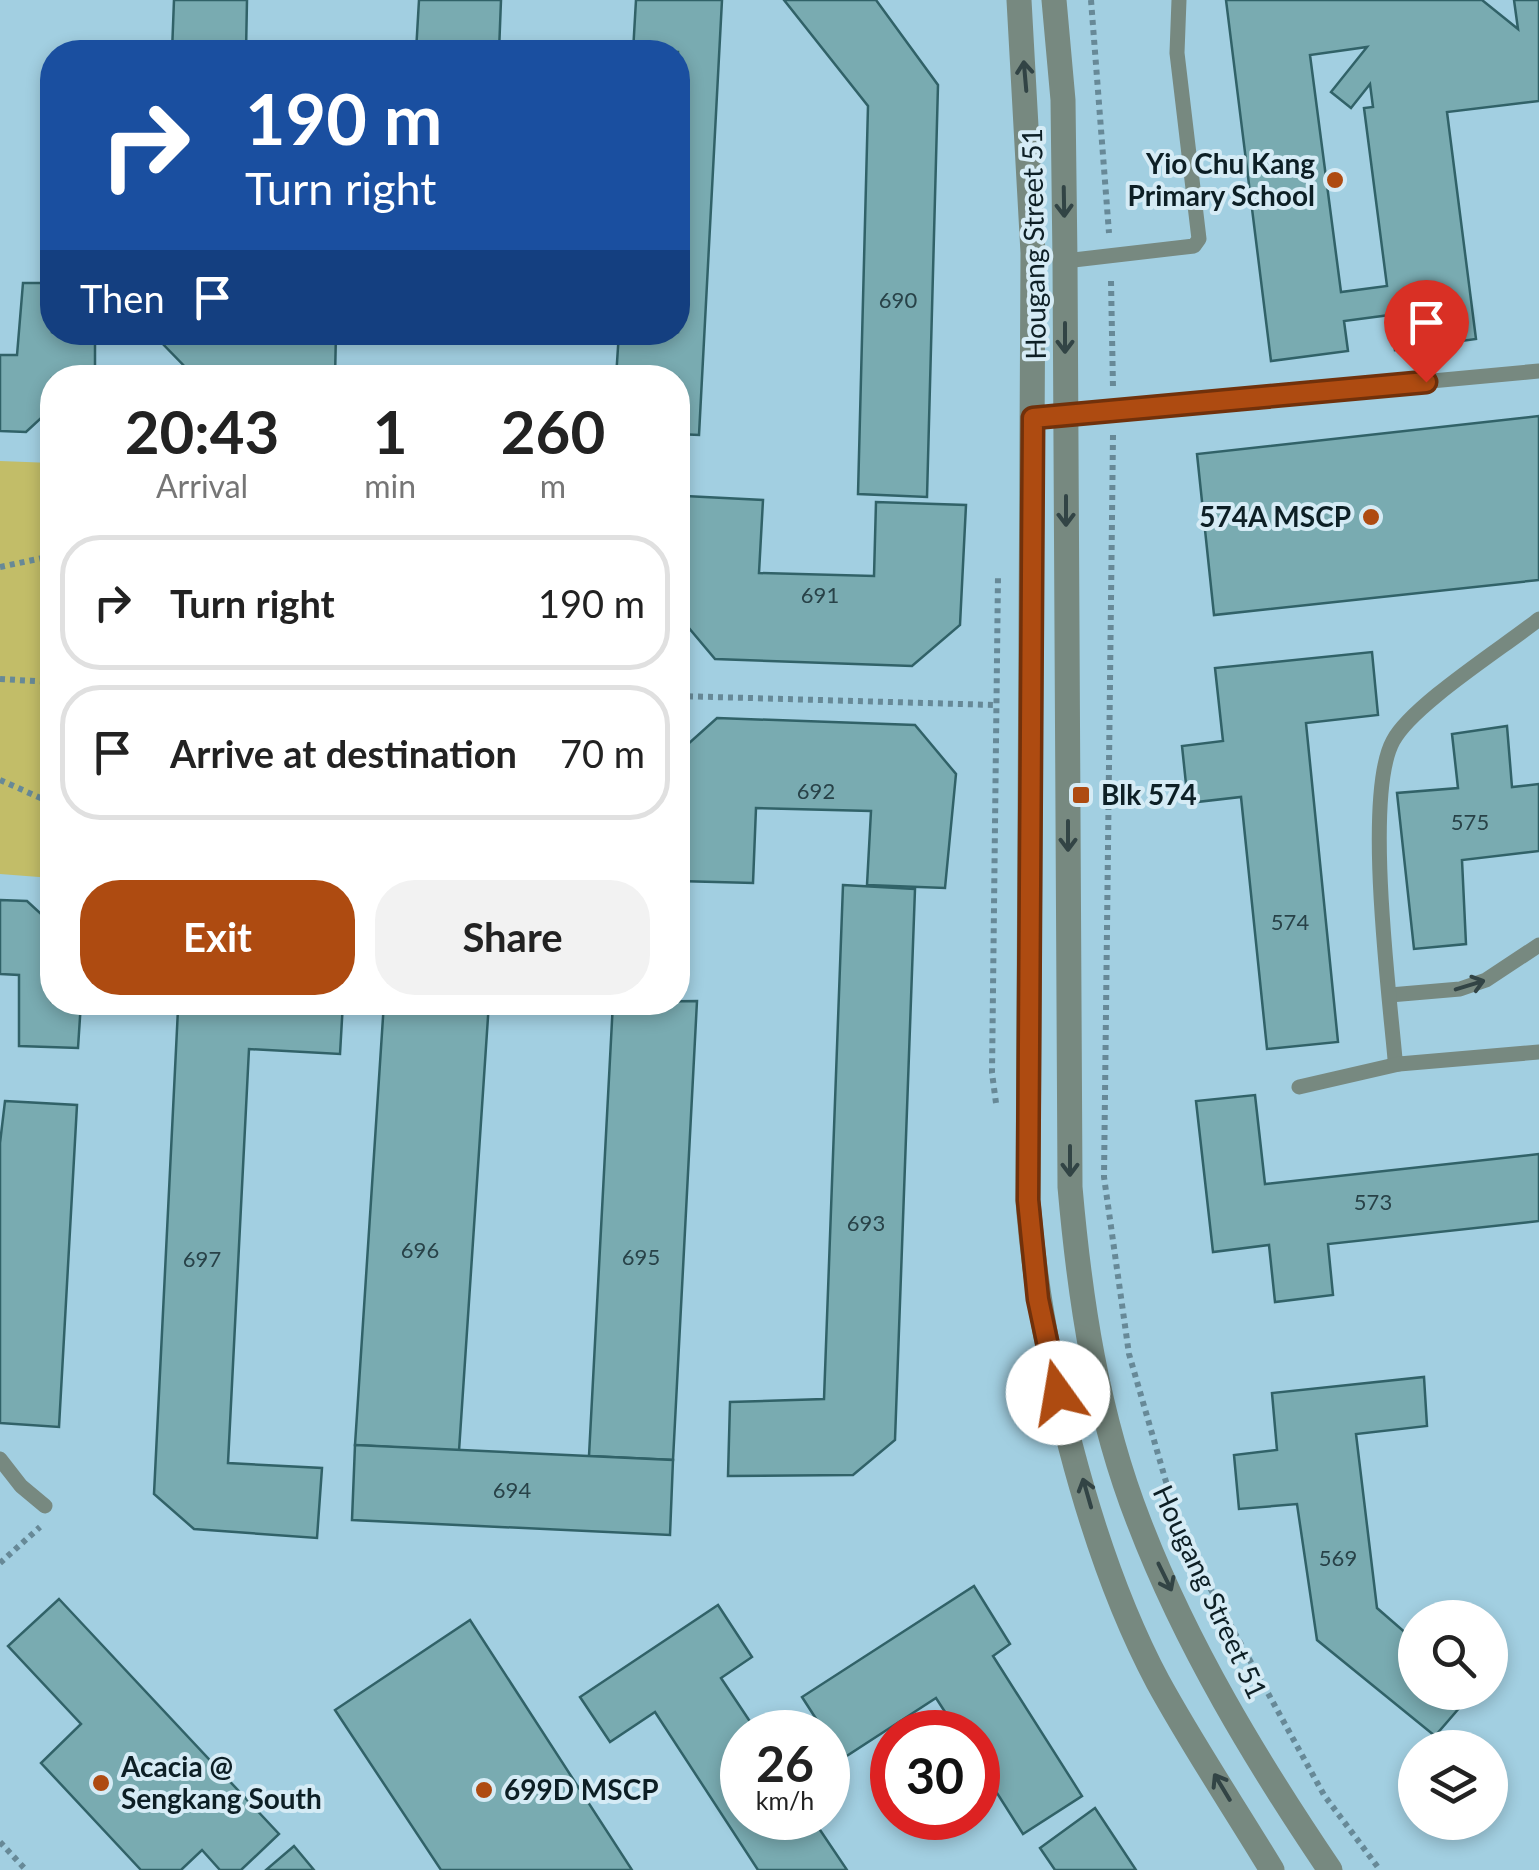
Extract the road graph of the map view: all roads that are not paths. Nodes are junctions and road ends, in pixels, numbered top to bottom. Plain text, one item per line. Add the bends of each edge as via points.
1 (1019, 0) edge
2 (1054, 0) edge
3 (1178, 0) edge
4 (1065, 261) junction
5 (1539, 372) edge
6 (1065, 414) junction
7 (1033, 418) junction
8 (1539, 619) edge
9 (1539, 945) edge
10 (1390, 995) junction
11 (1539, 1052) edge
12 (1399, 1064) junction
13 (1299, 1087) dead end
14 (0, 1459) edge
15 (49, 1511) road end
16 (1272, 1870) edge
17 (1330, 1870) edge

7 -> 1 street, Hougang Street 51 via 1033,254
2 -> 4 street, Hougang Street 51
3 - 4 lane via 1177,54 1200,239 1194,246
4 -> 6 street, Hougang Street 51
5 - 6 lane
6 - 7 lane
6 -> 17 street, Hougang Street 51 via 1070,1187 1080,1297 1139,1523 1214,1681
16 -> 7 street, Hougang Street 51 via 1158,1681 1124,1606 1052,1370 1038,1299 1028,1200
8 - 10 lane via 1410,719 1393,741 1379,822
10 -> 9 lane via 1460,990
10 - 12 lane
11 - 12 lane
12 - 13 lane
14 - 15 lane

